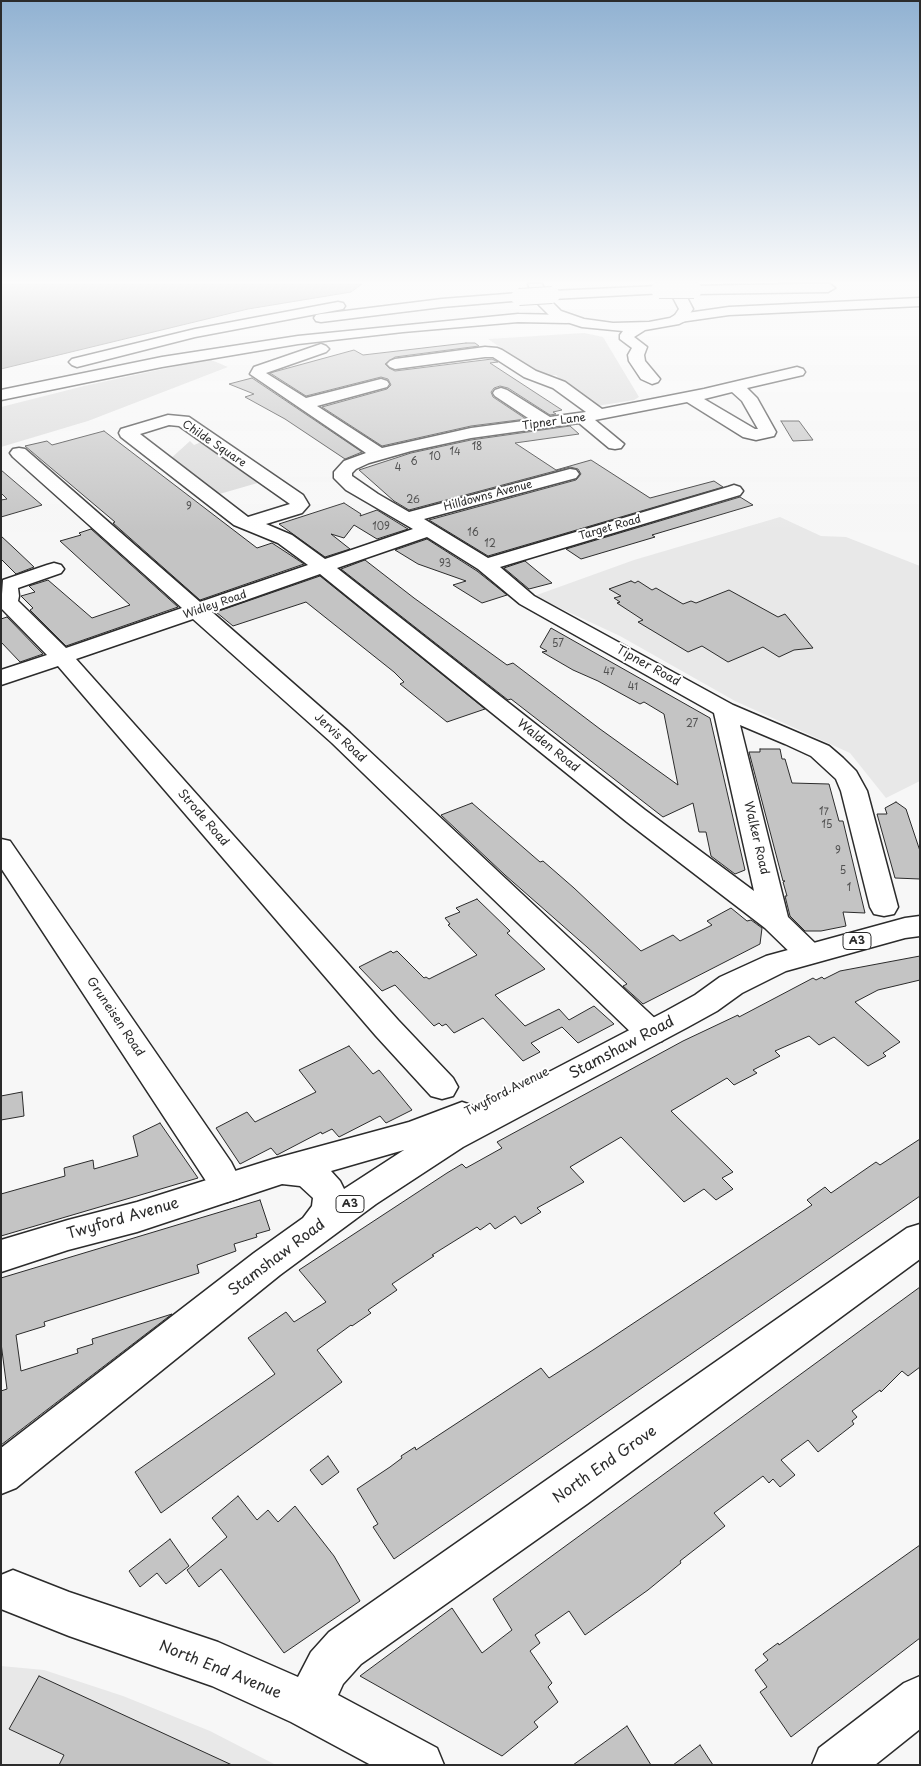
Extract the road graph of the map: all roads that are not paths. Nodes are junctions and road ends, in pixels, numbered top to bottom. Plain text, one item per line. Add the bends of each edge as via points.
1 (61, 366) edge
2 (72, 366) edge
3 (110, 366) edge
4 (140, 366) edge
5 (265, 366) edge
6 (518, 366) edge
7 (641, 366) edge
8 (798, 372) dead end
9 (30, 376) junction
10 (652, 379) dead end
11 (1, 383) edge
12 (377, 387) dead end
13 (742, 392) junction
14 (501, 393) dead end
15 (1, 394) edge
16 (690, 397) junction
17 (304, 404) junction
18 (599, 415) junction
19 (582, 418) junction
20 (547, 423) junction
21 (615, 440) dead end
22 (19, 453) dead end
23 (380, 454) junction
24 (343, 472) joint
25 (570, 474) dead end
26 (734, 491) dead end
27 (407, 518) junction
28 (250, 524) junction
29 (429, 530) junction
30 (485, 565) junction
31 (323, 567) junction
32 (54, 569) dead end
33 (4, 588) edge
34 (198, 611) junction
35 (62, 657) junction
36 (1, 678) edge
37 (725, 710) junction
38 (1, 847) edge
39 (884, 907) dead end
40 (775, 921) junction
41 (915, 924) edge
42 (809, 954) junction
43 (646, 1028) junction
44 (442, 1087) dead end
45 (273, 1173) junction
46 (227, 1188) junction
47 (316, 1229) junction
48 (920, 1239) edge
49 (1, 1256) edge
50 (1, 1474) edge
51 (13, 1592) dead end
52 (920, 1699) edge
53 (308, 1706) junction
54 (420, 1765) edge
55 (836, 1765) edge

1 - 9 main road
2 - 9 main road
3 - 15 main road
4 - 15 main road
5 - 17 main road via 251,371
6 - 18 main road via 559,385
7 - 10 main road
8 - 13 main road, Tipner Lane
9 - 11 main road
12 - 17 main road
13 - 16 main road, Tipner Lane via 713,392
13 - 16 main road via 768,432 749,433
14 - 20 main road
16 - 18 main road, Tipner Lane
17 - 23 main road
18 - 19 main road, Tipner Lane
19 - 20 main road, Tipner Lane
19 - 21 main road
20 - 23 main road, Tipner Lane via 471,433
22 - 34 main road, Jervis Road
23 - 24 main road, Tipner Lane via 362,459
24 - 27 main road, Tipner Road via 343,478 352,486
25 - 27 main road, Hilldowns Avenue
26 - 30 main road, Target Road
27 - 29 main road, Tipner Road
28 - 28 main road, Childe Square via 300,505 183,421 168,420 127,432 241,521
28 - 31 main road, Childe Square via 285,539
29 - 30 main road, Tipner Road
29 - 31 main road, Widley Road
30 - 37 main road, Tipner Road via 527,600
31 - 34 main road, Widley Road
31 - 40 main road, Walden Road via 636,816
32 - 33 main road, Strode Road
33 - 35 main road, Strode Road via 9,596 7,602
34 - 35 main road, Widley Road
34 - 43 main road, Jervis Road via 341,738
35 - 36 main road, Widley Road
35 - 44 main road, Strode Road
37 - 39 main road, Tipner Road via 820,751 847,776 854,791
37 - 40 main road, Walker Road
38 - 46 main road, Gruneisen Road
40 - 42 main road
41 - 42 main road, A3
42 - 43 main road, Stamshaw Road / A3 via 776,963 731,985 706,1003
43 - 45 main road, Twyford Avenue / A3 via 448,1122 416,1134
43 - 47 main road, Stamshaw Road / A3 via 451,1138
45 - 46 main road, Twyford Avenue / A3
45 - 47 main road, Twyford Avenue / A3 via 303,1173 319,1181 328,1191 330,1210
46 - 49 main road, Twyford Avenue / A3
47 - 50 main road, Stamshaw Road / A3 via 173,1336
48 - 53 main road, North End Grove via 345,1648 326,1668
51 - 53 main road, North End Avenue via 218,1666
52 - 55 main road
53 - 54 main road, North End Avenue

